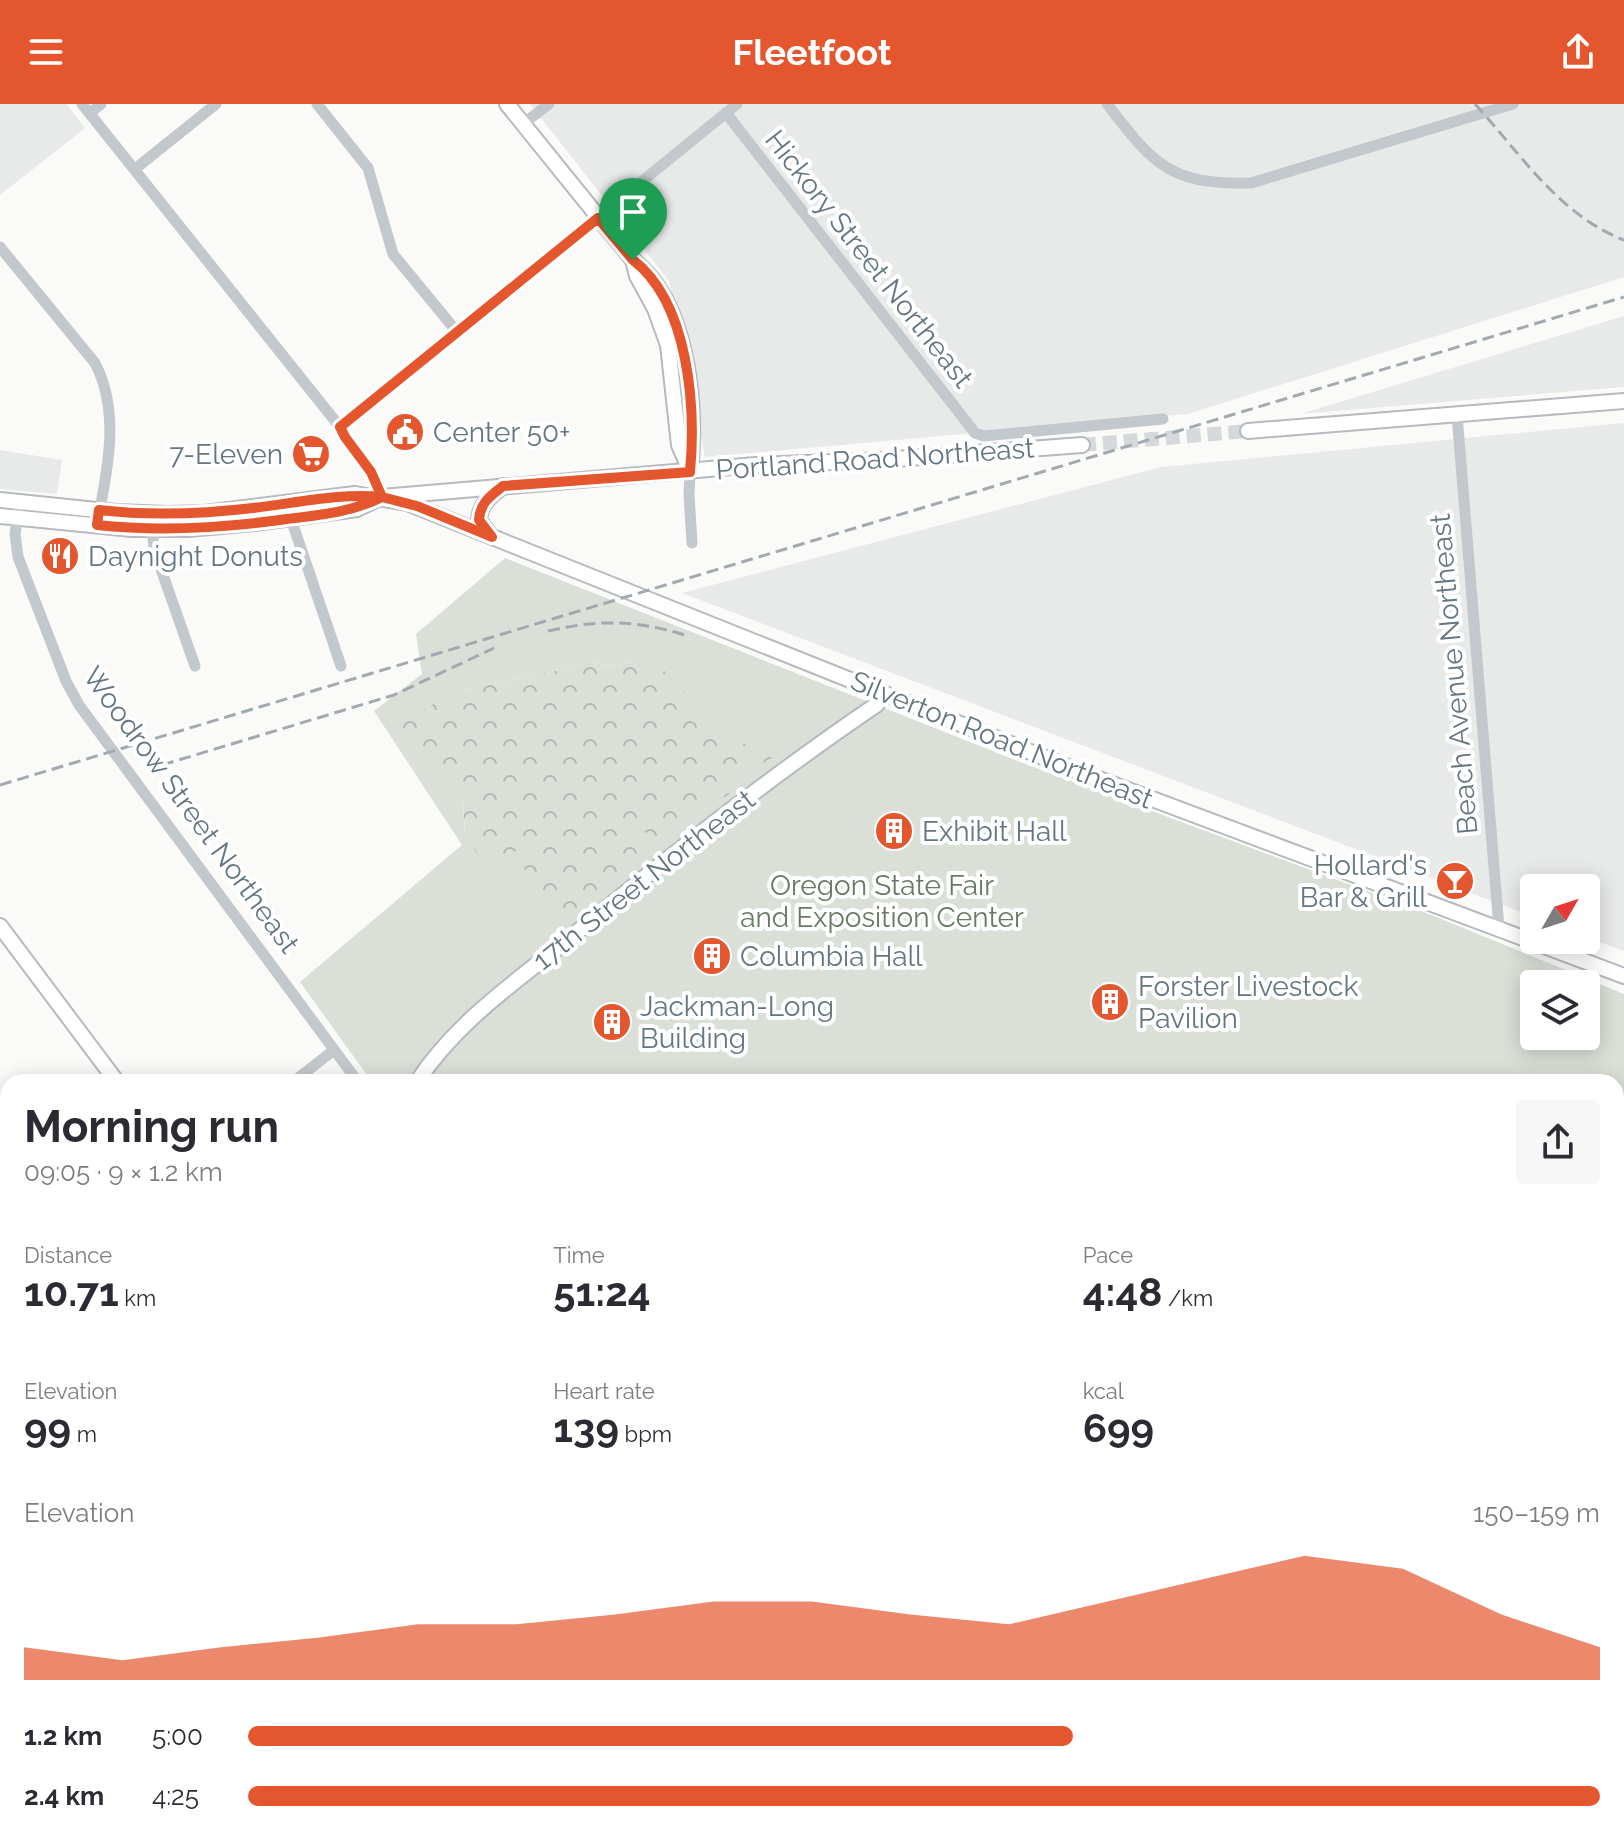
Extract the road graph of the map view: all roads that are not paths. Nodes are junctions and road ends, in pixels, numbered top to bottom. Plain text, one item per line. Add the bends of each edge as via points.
1 (101, 104) edge
2 (216, 104) edge
3 (317, 104) edge
4 (507, 104) edge
5 (549, 104) edge
6 (737, 104) edge
7 (1107, 104) edge
8 (1513, 104) edge
9 (86, 108) edge
10 (726, 113) junction
11 (523, 124) junction
12 (135, 169) junction
13 (598, 218) junction
14 (0, 247) edge
15 (457, 332) junction
16 (1624, 401) edge
17 (1457, 415) junction
18 (1163, 419) dead end
19 (340, 427) junction
20 (1248, 431) tunnel mouth
21 (1082, 445) tunnel mouth
22 (690, 472) junction
23 (503, 486) junction
24 (382, 497) junction
25 (0, 500) edge
26 (19, 509) junction
27 (151, 514) junction
28 (0, 516) edge
29 (98, 518) junction
30 (291, 519) junction
31 (150, 529) junction
32 (492, 537) junction
33 (692, 543) dead end
34 (195, 666) dead end
35 (341, 666) dead end
36 (885, 694) junction
37 (0, 926) edge
38 (1499, 928) junction
39 (1624, 976) edge
40 (334, 1050) junction
41 (111, 1074) edge
42 (303, 1074) edge
43 (352, 1074) edge
44 (423, 1074) edge

1 - 9 street
2 - 12 street
3 - 15 street via 368,168 393,254
4 - 11 main road
5 - 11 street
6 - 10 street
7 - 8 street via 1149,156 1181,176 1251,183
9 - 12 street
10 - 13 street
10 - 18 street, Hickory Street Northeast via 975,433
11 - 13 main road
12 - 19 street
13 - 15 street
13 - 22 main road via 660,289 680,338 693,443
14 - 29 street via 104,380 110,430
15 - 19 street
16 - 17 main road
17 - 20 main road
17 - 38 street, Beach Avenue Northeast
19 - 24 street
21 - 22 main road, Portland Road Northeast
22 - 23 main road, Portland Road Northeast
22 - 33 street
23 - 24 main road, Portland Road Northeast
23 - 32 main road via 479,512
24 - 27 main road via 355,494 205,513
24 - 30 main road via 357,509
24 - 32 main road, Silverton Road Northeast
25 - 26 main road
26 - 28 main road
26 - 29 main road
26 - 40 street, Woodrow Street Northeast via 18,557 79,705
27 - 29 main road
27 - 31 street
29 - 31 main road
30 - 31 main road
30 - 35 street
31 - 34 street
32 - 36 main road, Silverton Road Northeast
36 - 38 main road, Silverton Road Northeast
36 - 44 main road, 17th Street Northeast via 705,829 487,1006
37 - 41 main road
38 - 39 main road, Silverton Road Northeast
40 - 42 street
40 - 43 street, Woodrow Street Northeast

